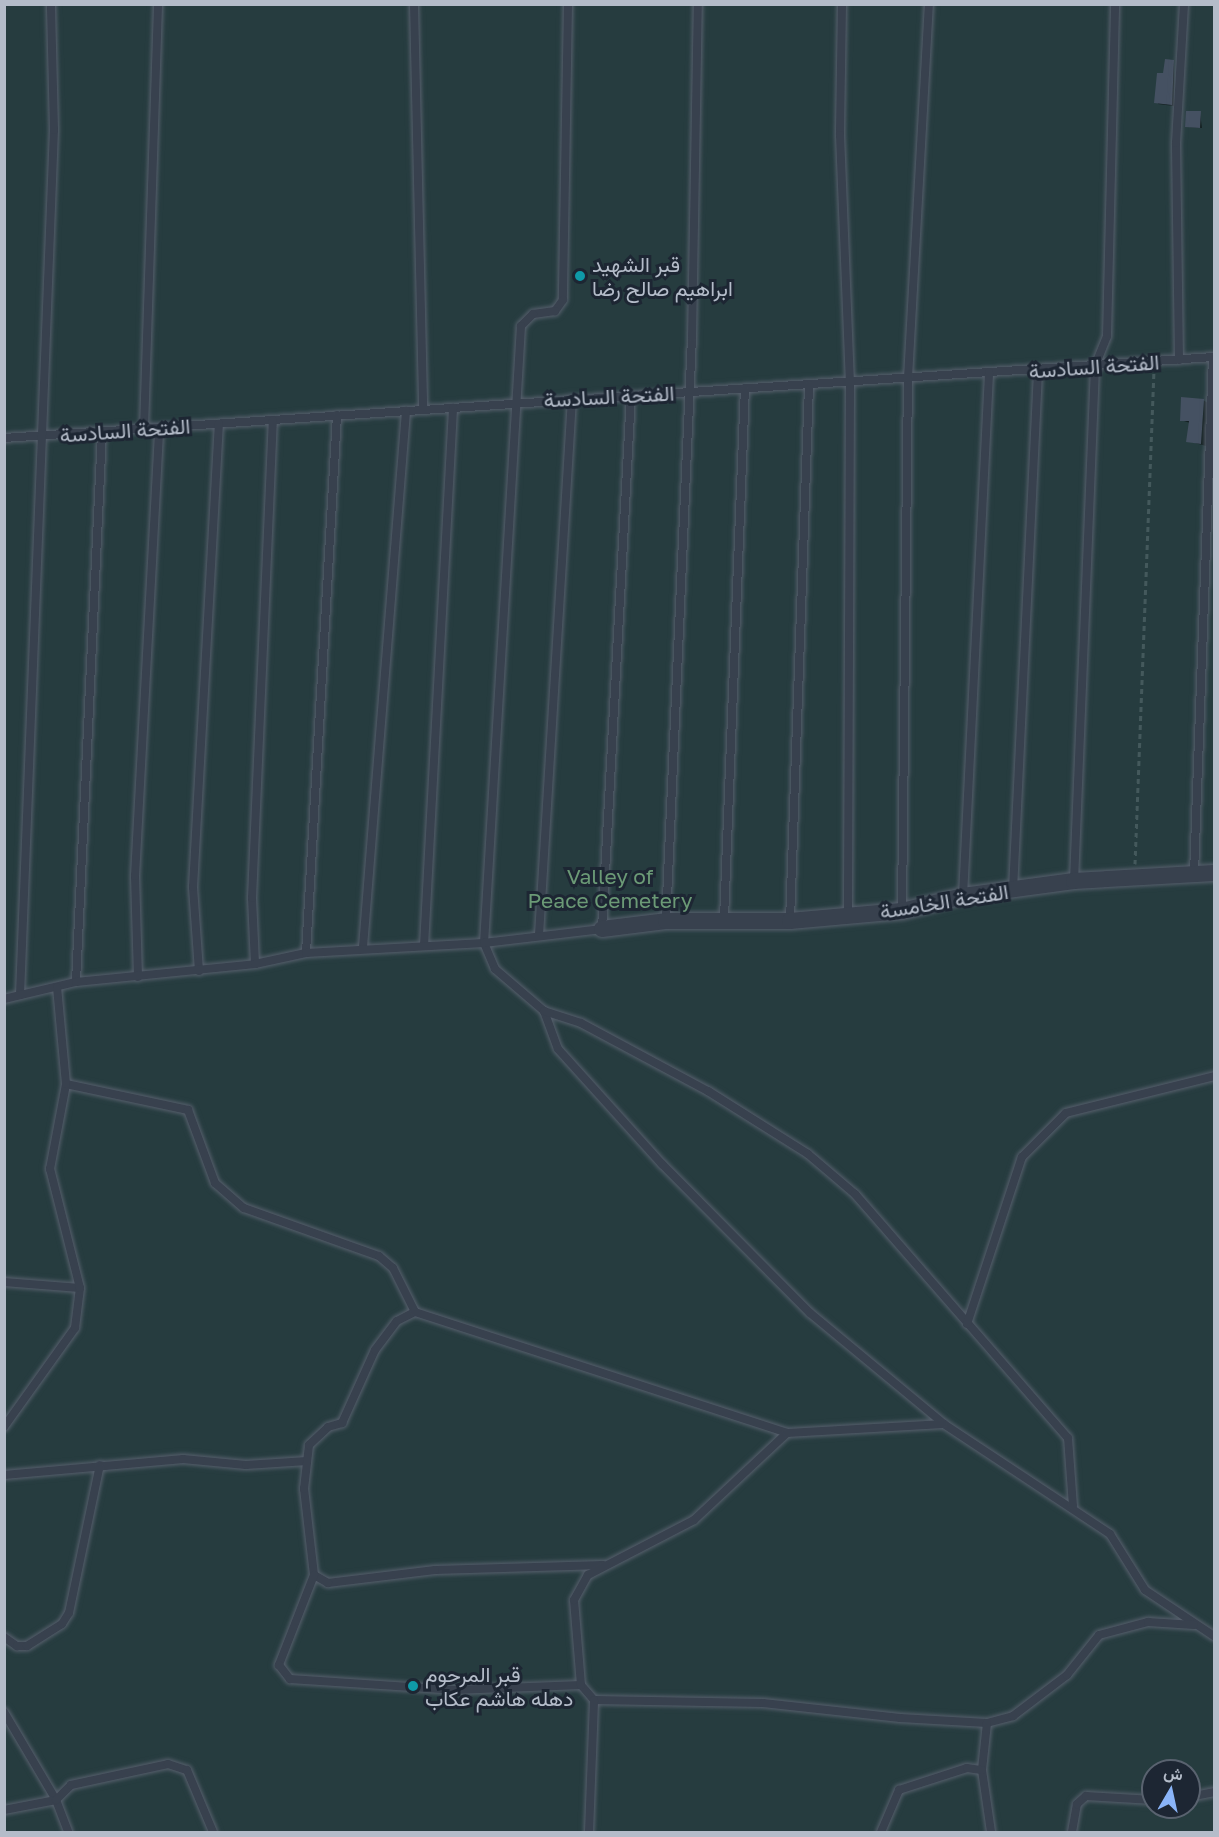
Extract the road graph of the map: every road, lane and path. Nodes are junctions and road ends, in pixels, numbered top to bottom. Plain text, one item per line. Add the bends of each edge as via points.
1 (51, 4) edge
2 (158, 4) edge
3 (414, 4) edge
4 (568, 4) edge
5 (698, 4) edge
6 (842, 4) edge
7 (929, 4) edge
8 (1115, 4) edge
9 (1184, 4) edge
10 (1214, 357) edge
11 (1179, 360) junction
12 (1154, 362) junction
13 (1095, 366) junction
14 (1038, 371) junction
15 (989, 373) junction
16 (909, 378) junction
17 (850, 382) junction
18 (809, 385) junction
19 (745, 388) junction
20 (687, 393) junction
21 (631, 394) junction
22 (572, 399) junction
23 (514, 401) junction
24 (453, 408) junction
25 (423, 410) junction
26 (406, 411) junction
27 (337, 415) junction
28 (273, 420) junction
29 (219, 424) junction
30 (144, 428) junction
31 (159, 428) junction
32 (102, 432) junction
33 (39, 436) junction
34 (4, 438) edge
35 (1215, 873) edge
36 (1194, 874) junction
37 (1134, 878) junction
38 (1074, 881) junction
39 (1013, 890) junction
40 (963, 896) junction
41 (902, 911) junction
42 (848, 913) junction
43 (724, 919) junction
44 (666, 921) junction
45 (790, 921) junction
46 (602, 929) junction
47 (538, 935) junction
48 (484, 943) junction
49 (424, 946) junction
50 (363, 947) junction
51 (306, 953) junction
52 (255, 964) junction
53 (199, 971) junction
54 (138, 977) junction
55 (76, 982) junction
56 (57, 987) junction
57 (20, 995) junction
58 (4, 999) edge
59 (544, 1011) junction
60 (1215, 1076) edge
61 (66, 1084) junction
62 (4, 1282) edge
63 (80, 1288) junction
64 (415, 1311) junction
65 (967, 1324) junction
66 (944, 1424) junction
67 (4, 1427) edge
68 (787, 1432) junction
69 (307, 1461) junction
70 (100, 1465) junction
71 (4, 1475) edge
72 (1073, 1506) junction
73 (603, 1565) junction
74 (314, 1575) junction
75 (1194, 1625) junction
76 (1215, 1636) edge
77 (4, 1637) edge
78 (581, 1685) junction
79 (594, 1700) junction
80 (4, 1712) edge
81 (987, 1723) junction
82 (982, 1770) junction
83 (1141, 1799) edge
84 (56, 1800) junction
85 (4, 1810) edge
86 (68, 1833) edge
87 (213, 1833) edge
88 (589, 1833) edge
89 (881, 1833) edge
90 (992, 1833) edge
91 (1072, 1833) edge

1 - 33 lane via 54,130
2 - 30 lane
3 - 25 lane
4 - 23 lane via 563,300 555,311 533,314 521,326
5 - 20 lane
6 - 17 lane via 840,135
7 - 16 lane
8 - 13 lane via 1107,336
9 - 11 lane via 1176,143
10 - 11 lane, الفتحة السادسة
10 - 36 lane
11 - 12 lane, الفتحة السادسة
12 - 13 lane, الفتحة السادسة
12 - 37 path
13 - 14 lane, الفتحة السادسة
13 - 38 lane
14 - 15 lane, الفتحة السادسة
14 - 39 lane
15 - 16 lane, الفتحة السادسة
15 - 40 lane
16 - 17 lane, الفتحة السادسة
16 - 41 lane
17 - 18 lane, الفتحة السادسة
17 - 42 lane
18 - 19 lane, الفتحة السادسة
18 - 45 lane
19 - 20 lane, الفتحة السادسة
19 - 43 lane
20 - 21 lane, الفتحة السادسة
20 - 44 lane
21 - 22 lane, الفتحة السادسة
21 - 46 lane
22 - 23 lane, الفتحة السادسة
22 - 47 lane
23 - 24 lane, الفتحة السادسة
23 - 48 lane
24 - 25 lane, الفتحة السادسة
24 - 49 lane
25 - 26 lane, الفتحة السادسة
26 - 27 lane, الفتحة السادسة
26 - 50 lane
27 - 28 lane, الفتحة السادسة
27 - 51 lane
28 - 29 lane, الفتحة السادسة
28 - 52 lane via 252,898
29 - 31 lane, الفتحة السادسة
29 - 53 lane via 193,887
30 - 31 lane, الفتحة السادسة
30 - 32 lane, الفتحة السادسة
31 - 54 lane via 135,876
32 - 33 lane, الفتحة السادسة
32 - 55 lane
33 - 34 lane, الفتحة السادسة
33 - 57 lane
35 - 36 street, الفتحة الخامسة
36 - 37 street, الفتحة الخامسة
37 - 38 street, الفتحة الخامسة
38 - 39 street, الفتحة الخامسة
39 - 40 street, الفتحة الخامسة
40 - 41 street, الفتحة الخامسة
41 - 42 street, الفتحة الخامسة
42 - 45 street, الفتحة الخامسة
43 - 44 street, الفتحة الخامسة
43 - 45 street, الفتحة الخامسة
44 - 46 street, الفتحة الخامسة
46 - 47 lane
47 - 48 lane
48 - 49 lane
48 - 59 lane via 495,969
49 - 50 lane
50 - 51 lane
51 - 52 lane
52 - 53 lane
53 - 54 lane
54 - 55 lane
55 - 56 lane
56 - 57 lane
56 - 61 lane
57 - 58 lane
59 - 65 lane via 581,1023 708,1090 808,1154 855,1194
59 - 66 lane via 558,1049 662,1164 810,1313
60 - 65 lane via 1066,1113 1022,1157
61 - 63 lane via 50,1169
61 - 64 lane via 188,1110 215,1183 244,1208 379,1256 393,1268
62 - 63 lane
63 - 67 lane via 75,1328
64 - 68 lane
64 - 69 lane via 397,1321 375,1350 342,1423 328,1426 309,1445
65 - 72 lane via 1068,1438
66 - 68 lane
66 - 72 lane
68 - 73 lane via 694,1520 660,1542
69 - 70 lane
69 - 74 lane via 304,1489
70 - 71 lane
70 - 77 lane via 69,1613 62,1624 27,1646 17,1646
72 - 75 lane via 1110,1534 1145,1590
73 - 74 lane via 435,1570 328,1582
73 - 78 lane via 588,1575 574,1600
74 - 78 lane via 279,1665 290,1679 454,1690
75 - 76 lane
75 - 81 lane via 1148,1622 1099,1635 1067,1675 1014,1716
78 - 79 lane
79 - 81 lane via 763,1703
79 - 88 lane
80 - 84 lane
81 - 82 lane
82 - 89 lane via 967,1768 899,1790
82 - 90 lane
83 - 91 lane via 1086,1796 1077,1803
84 - 85 lane
84 - 86 lane
84 - 87 lane via 72,1785 168,1764 187,1770

